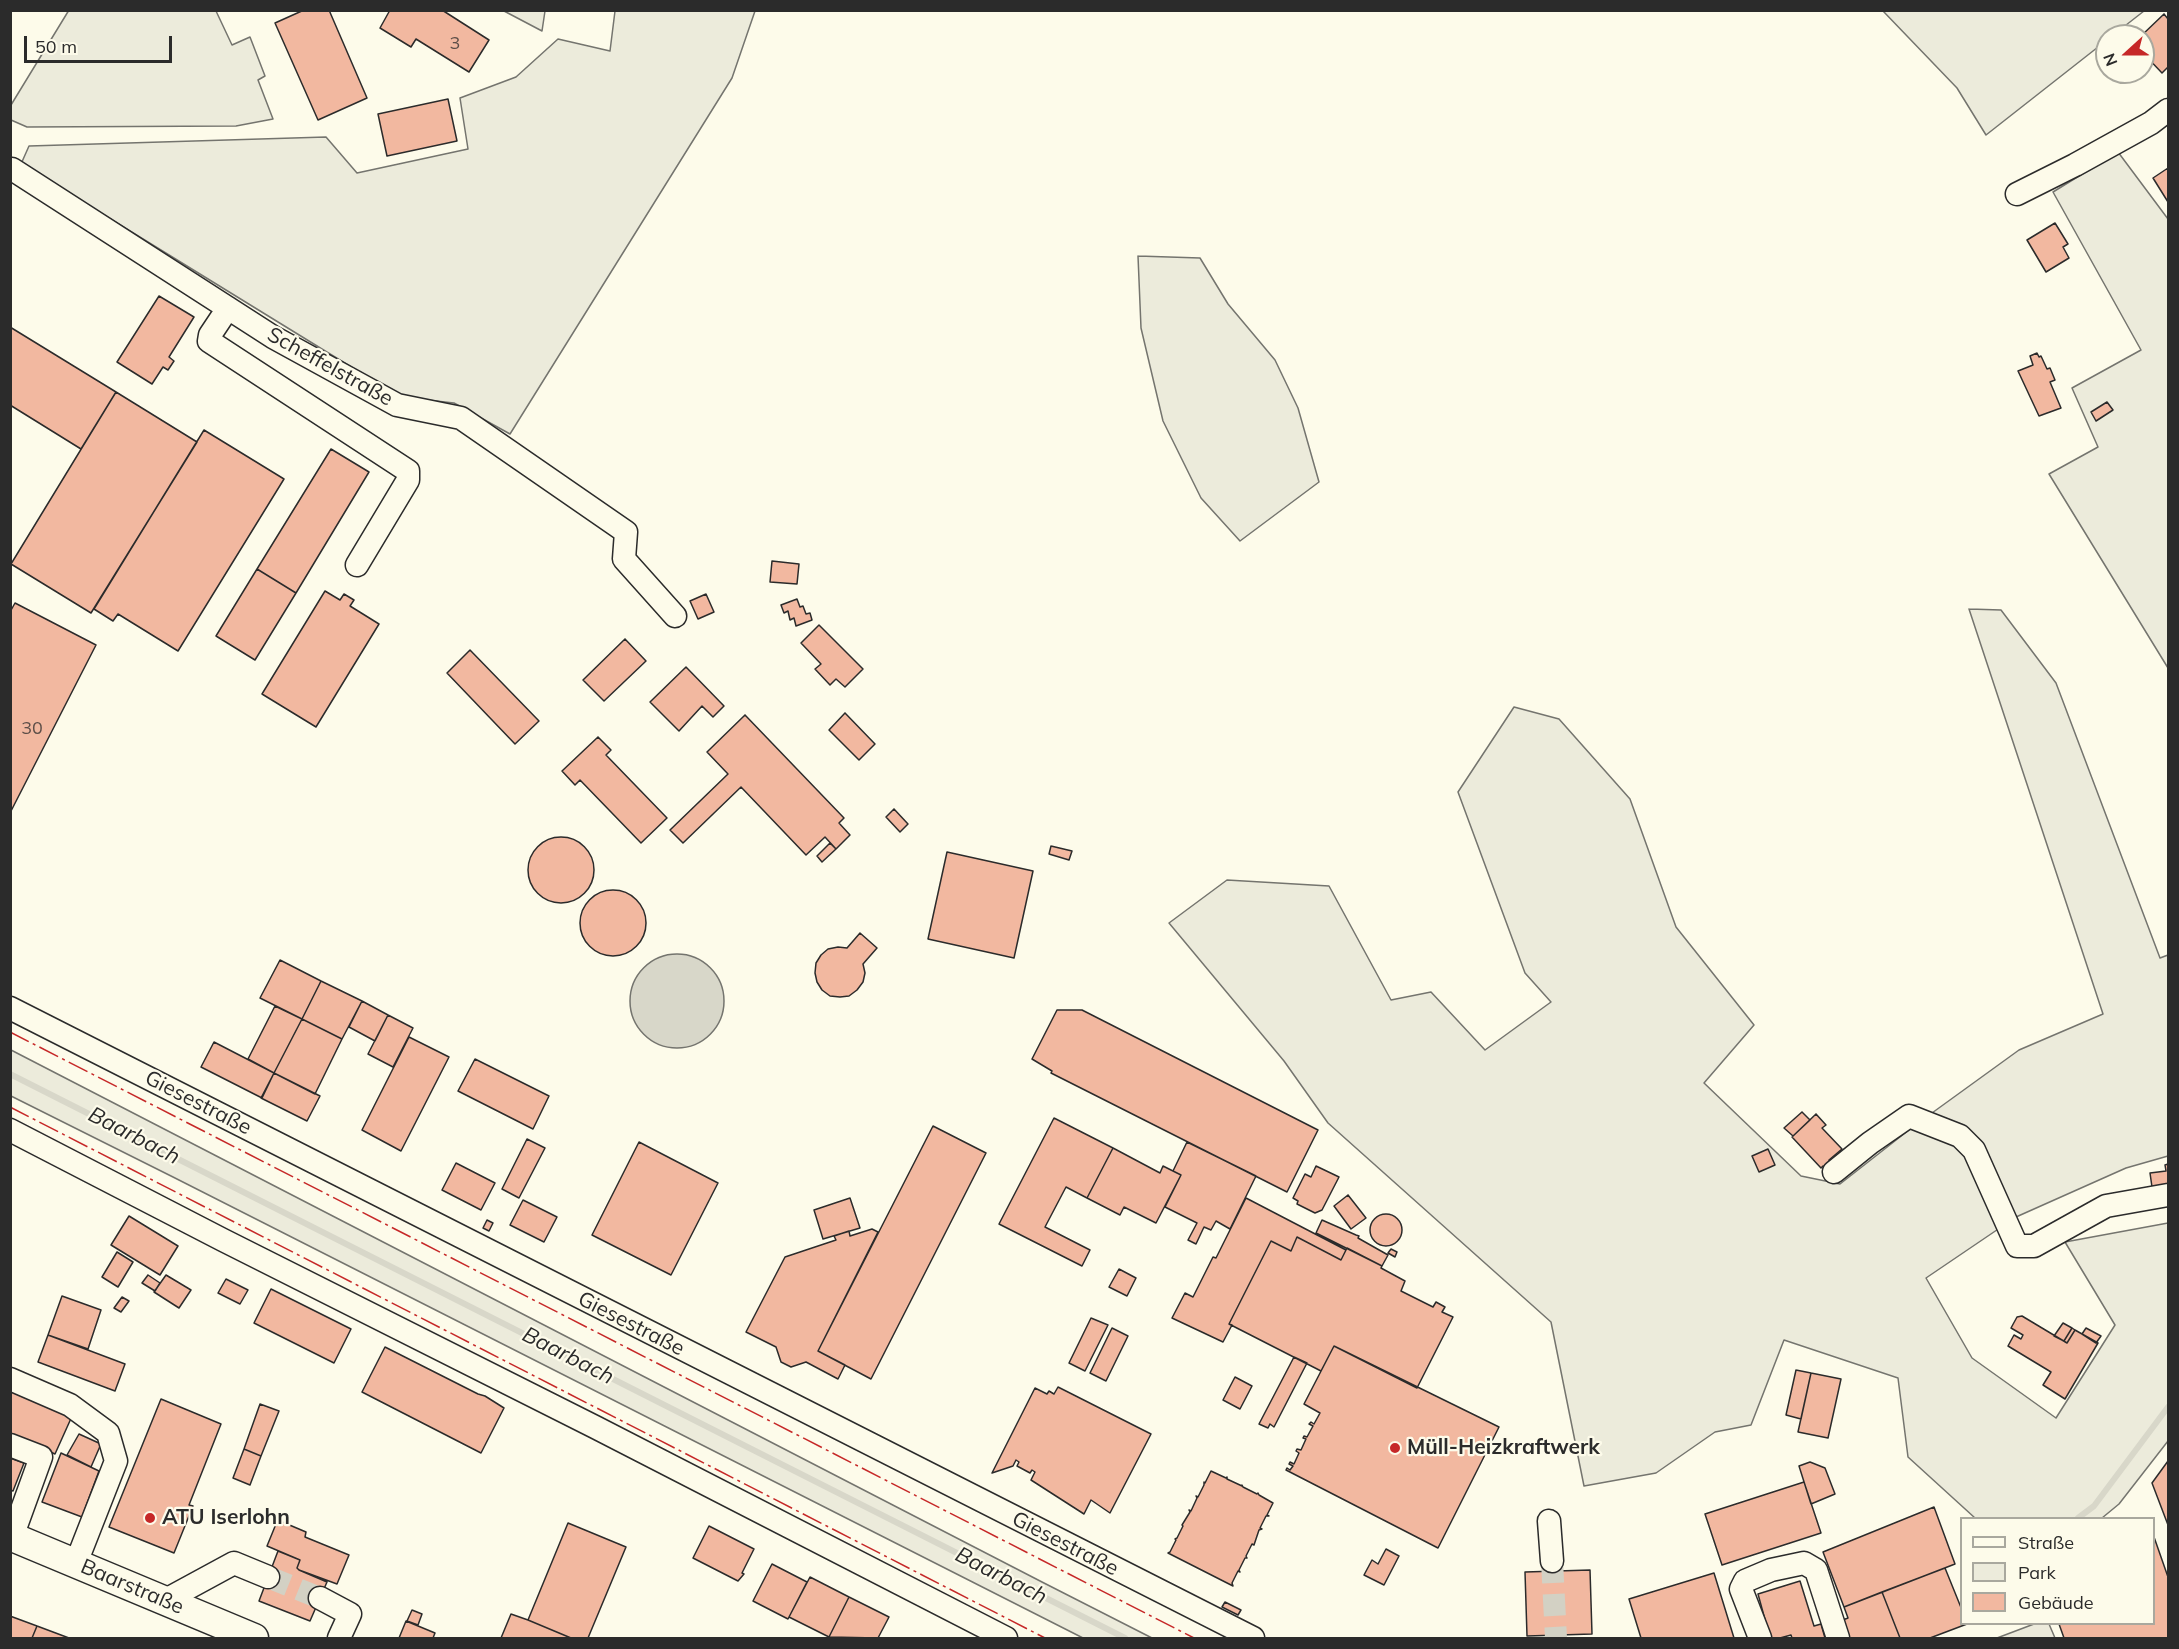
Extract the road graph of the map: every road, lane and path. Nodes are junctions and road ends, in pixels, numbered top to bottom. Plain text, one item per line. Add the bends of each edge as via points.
1 (2169, 110) edge
2 (11, 167) edge
3 (2017, 194) dead end
4 (228, 308) junction
5 (357, 565) dead end
6 (675, 616) dead end
7 (10, 1008) edge
8 (10, 1130) edge
9 (1834, 1172) dead end
10 (2169, 1195) edge
11 (10, 1379) edge
12 (10, 1445) edge
13 (1550, 1521) dead end
14 (11, 1537) edge
15 (1552, 1560) tunnel mouth
16 (76, 1563) junction
17 (268, 1577) tunnel mouth
18 (320, 1598) tunnel mouth
19 (164, 1601) junction
20 (254, 1638) edge
21 (339, 1638) edge
22 (1006, 1638) edge
23 (1253, 1638) edge
24 (1760, 1638) edge
25 (1838, 1638) edge

1 - 3 street
2 - 4 street, Scheffelstraße
4 - 5 street via 209,341 408,471 408,480
4 - 6 street, Scheffelstraße via 397,405 461,418 626,532 624,559
7 - 23 street, Giesestraße
8 - 22 street
9 - 10 street via 1909,1116 1960,1136 1974,1150 2017,1246 2034,1246 2106,1206
11 - 16 street via 70,1405 108,1433 116,1461
12 - 14 street via 41,1457
13 - 15 street
14 - 16 main road, Baarstraße
16 - 19 main road, Baarstraße
17 - 19 street via 234,1563
18 - 21 street via 350,1614
19 - 20 main road, Baarstraße
24 - 25 street via 1741,1588 1744,1581 1804,1563 1816,1570

